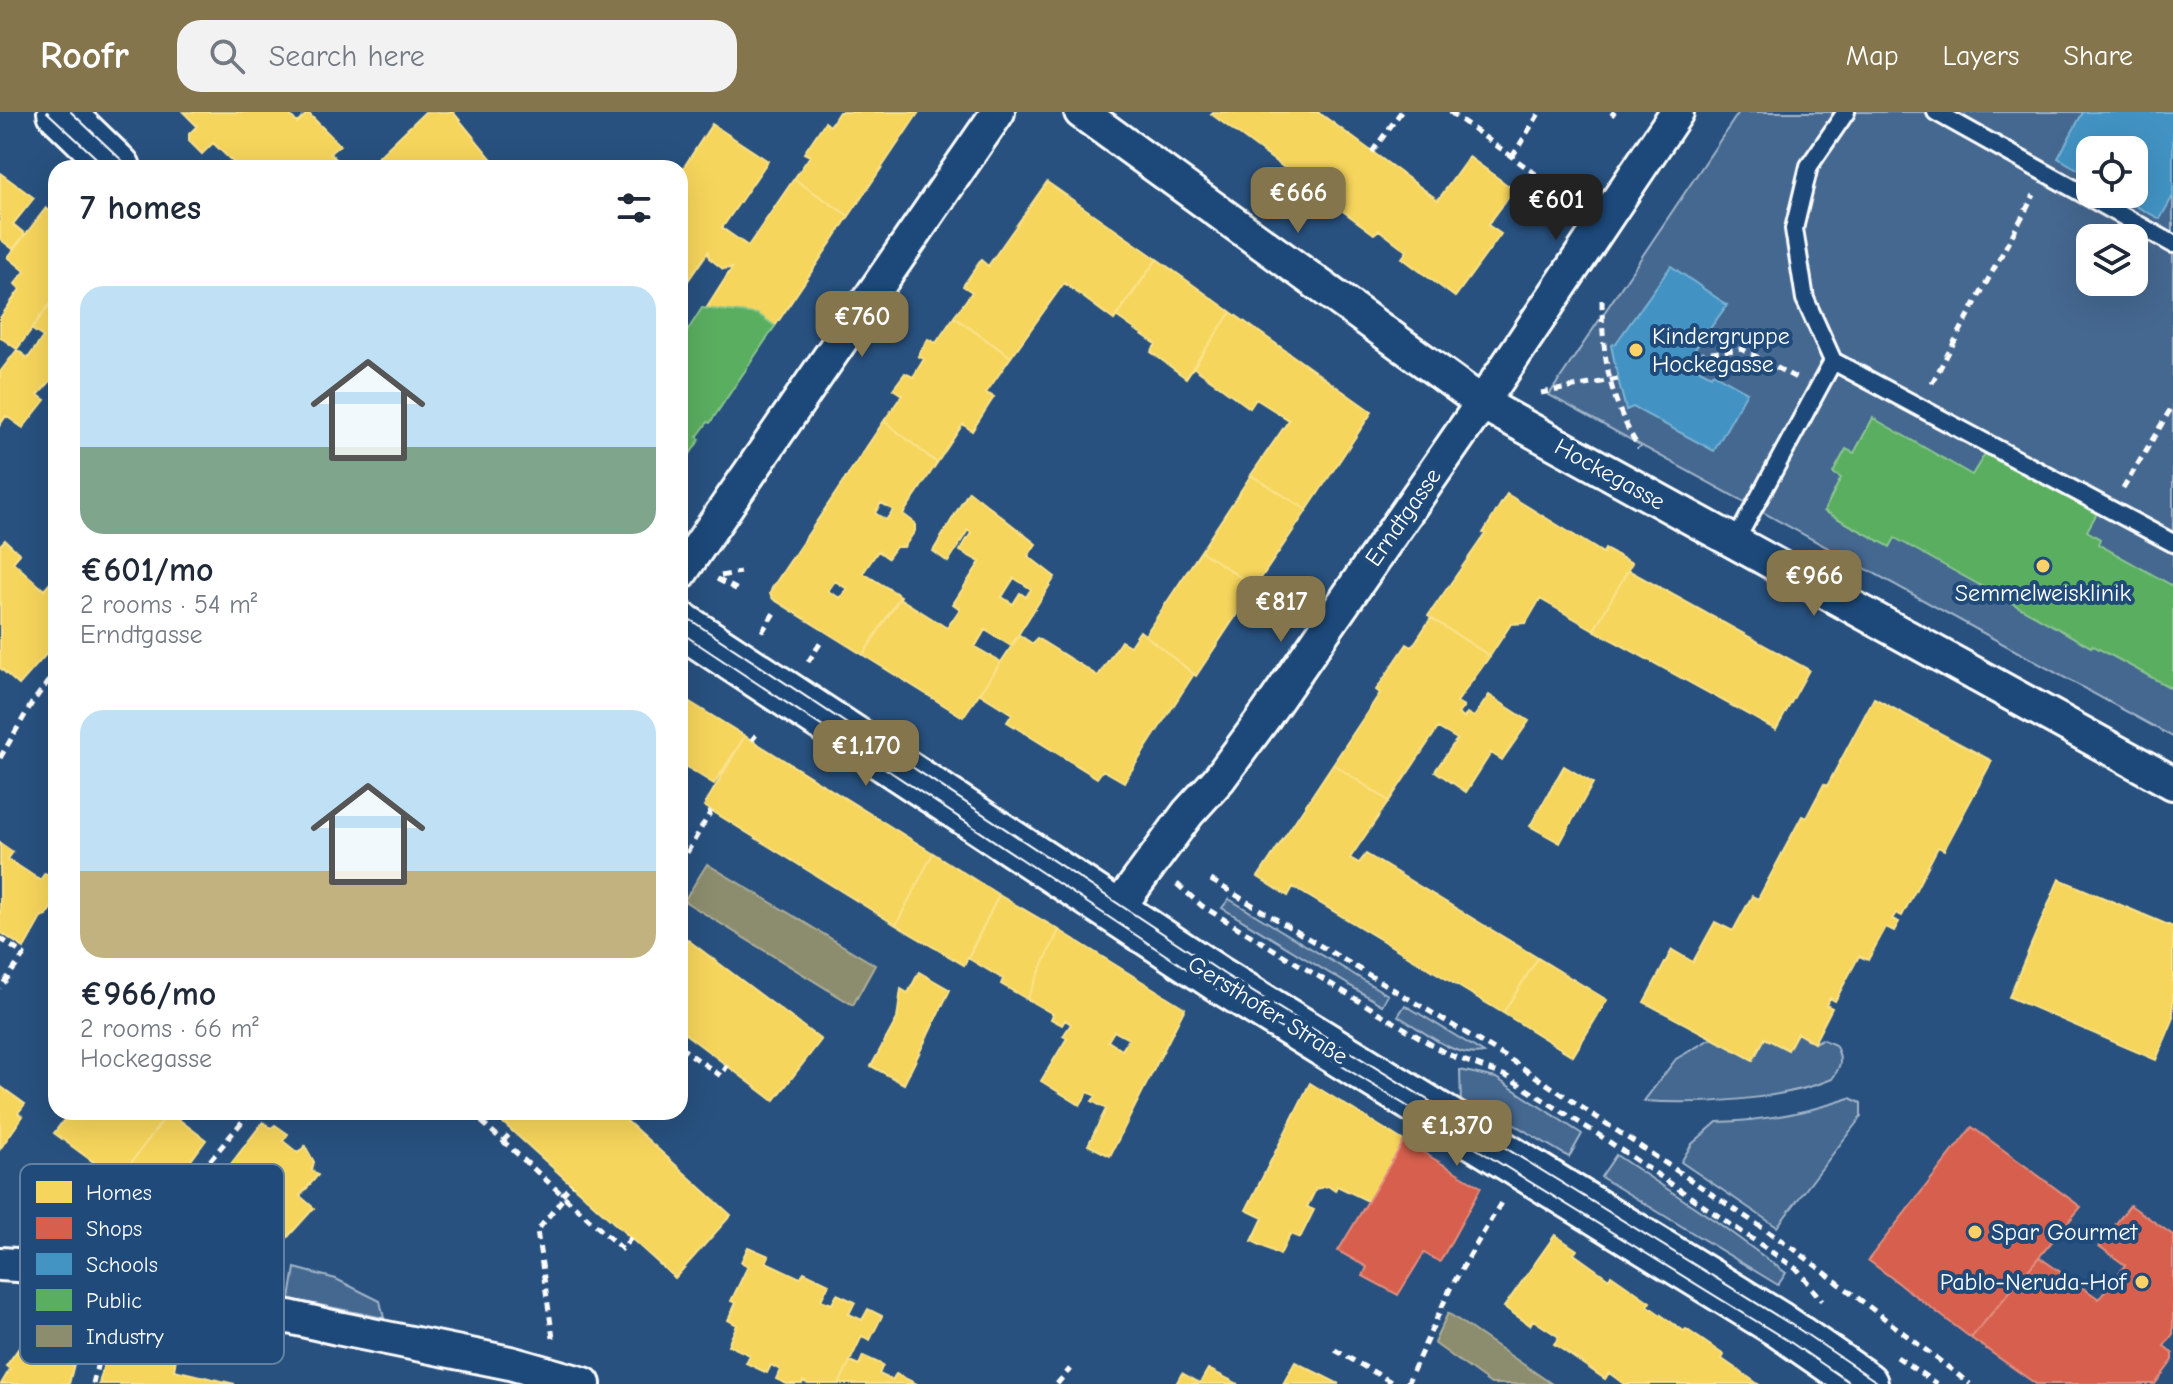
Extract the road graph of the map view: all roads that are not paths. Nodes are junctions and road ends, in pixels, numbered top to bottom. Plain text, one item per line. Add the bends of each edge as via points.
1 (60, 112) edge
2 (998, 112) edge
3 (1081, 112) edge
4 (1677, 112) edge
5 (1846, 112) edge
6 (1936, 112) edge
7 (110, 160) edge
8 (2173, 244) edge
9 (1833, 361) junction
10 (1482, 403) junction
11 (1735, 542) junction
12 (2173, 543) edge
13 (688, 562) edge
14 (688, 629) edge
15 (2173, 783) edge
16 (1116, 911) junction
17 (0, 1264) edge
18 (20, 1265) edge
19 (284, 1317) edge
20 (1878, 1369) edge
21 (571, 1380) edge

1 - 7 street
2 - 13 street
3 - 10 street, Hockegasse
4 - 10 street, Erndtgasse
5 - 9 lane via 1809,166 1794,229 1805,299
6 - 8 lane
9 - 11 lane
9 - 12 lane
10 - 11 street, Hockegasse
10 - 16 street, Erndtgasse via 1266,715
11 - 15 street, Hockegasse
14 - 16 street, Gersthofer Straße
16 - 20 street, Gersthofer Straße via 1297,1029 1778,1324
17 - 18 street
19 - 21 street

